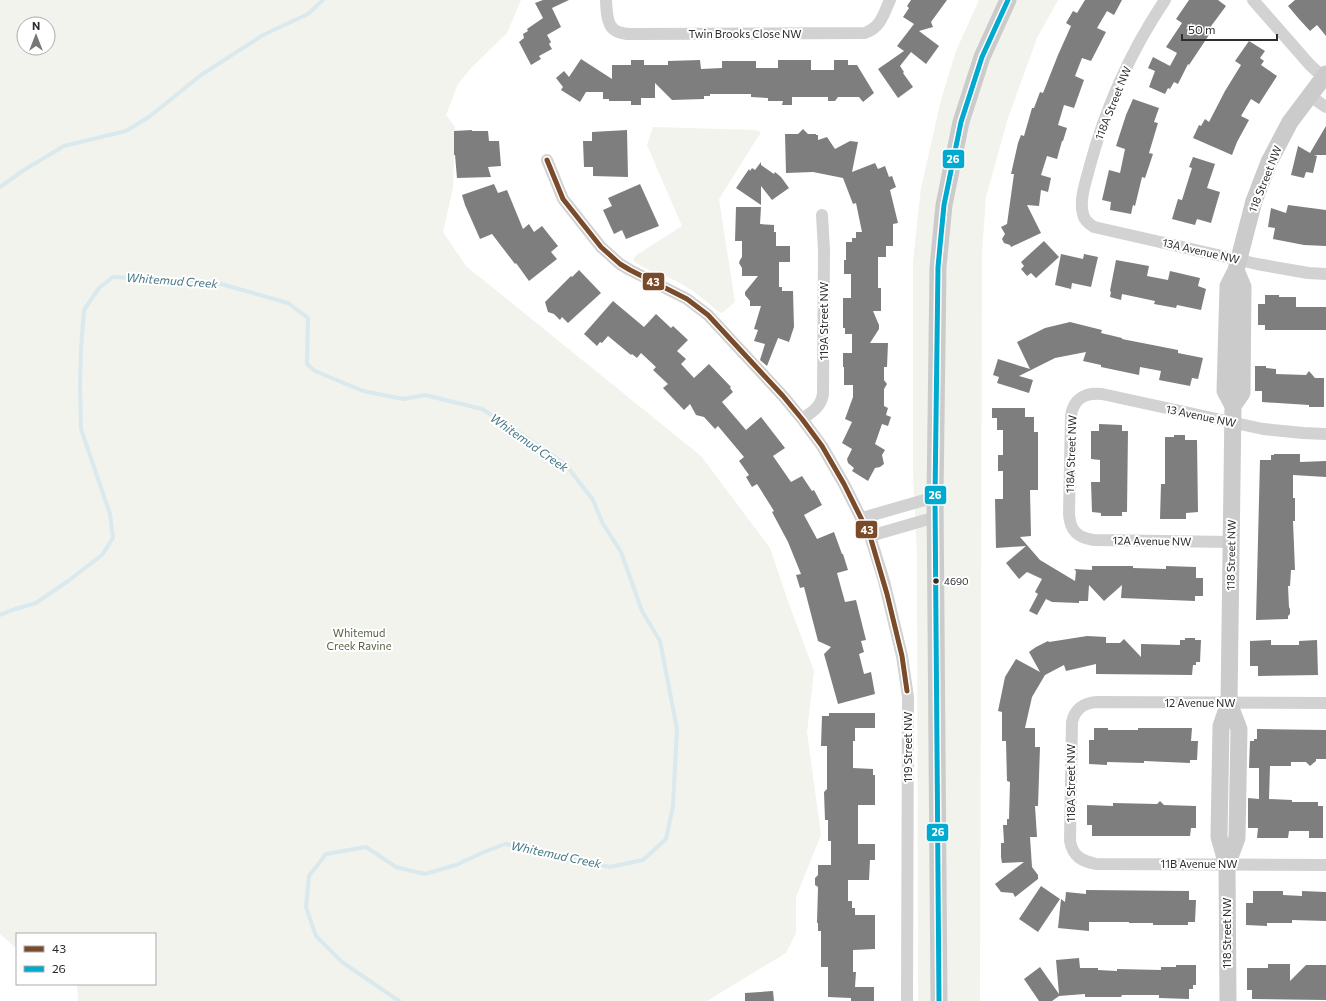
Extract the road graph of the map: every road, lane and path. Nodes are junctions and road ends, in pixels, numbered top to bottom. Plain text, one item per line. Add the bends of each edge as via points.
1 (606, 0) edge
2 (890, 0) edge
3 (1008, 0) edge
4 (1165, 0) edge
5 (1253, 0) edge
6 (1324, 75) edge
7 (1310, 96) junction
8 (1326, 107) edge
9 (547, 160) dead end
10 (1083, 214) joint
11 (822, 215) dead end
12 (1237, 265) junction
13 (1326, 274) edge
14 (1078, 400) joint
15 (1233, 414) junction
16 (802, 419) junction
17 (1326, 434) edge
18 (935, 497) junction
19 (862, 518) junction
20 (936, 518) junction
21 (1074, 532) joint
22 (870, 536) junction
23 (1231, 542) junction
24 (1229, 703) junction
25 (1326, 703) edge
26 (1076, 711) joint
27 (1074, 854) joint
28 (1227, 865) junction
29 (1326, 865) edge
30 (907, 1001) edge
31 (939, 1001) edge
32 (1228, 1001) edge

1 - 2 street, Twin Brooks Close NW via 611,27 623,34 865,33 875,29 880,23
3 - 18 street via 982,57 961,122 944,205 938,267
4 - 10 street, 118A Street NW via 1152,19 1109,106 1087,177 1082,198
5 - 6 street via 1310,65
6 - 7 street, 118 Street NW
7 - 8 street
7 - 12 street, 118 Street NW via 1290,122 1269,162 1254,201
9 - 16 street, 119 Street NW via 563,199 606,251 630,270 681,295 708,314
10 - 12 street, 13A Avenue NW via 1094,227
11 - 16 street, 119A Street NW via 823,394 818,407
12 - 13 street, 13A Avenue NW
12 - 15 street, 118 Street NW via 1228,286 1225,391
14 - 15 street, 13 Avenue NW via 1090,394 1102,394
14 - 21 street, 118A Street NW via 1072,408 1071,416 1069,514
15 - 17 street, 13 Avenue NW via 1281,431
15 - 23 street, 118 Street NW
16 - 19 street, 119 Street NW via 832,463
18 - 19 street
18 - 20 street
19 - 22 street, 119 Street NW
20 - 22 street
20 - 31 street
21 - 23 street, 12A Avenue NW via 1086,539 1094,540
22 - 30 street, 119 Street NW via 902,656 908,697
23 - 24 street, 118 Street NW
24 - 25 street, 12 Avenue NW
24 - 26 street, 12 Avenue NW via 1097,702 1085,704
24 - 28 street, 118 Street NW via 1221,726 1219,837
26 - 27 street, 118A Street NW via 1071,731 1070,841
27 - 28 street, 11B Avenue NW via 1083,861 1096,864
28 - 29 street, 11B Avenue NW
28 - 32 street, 118 Street NW

